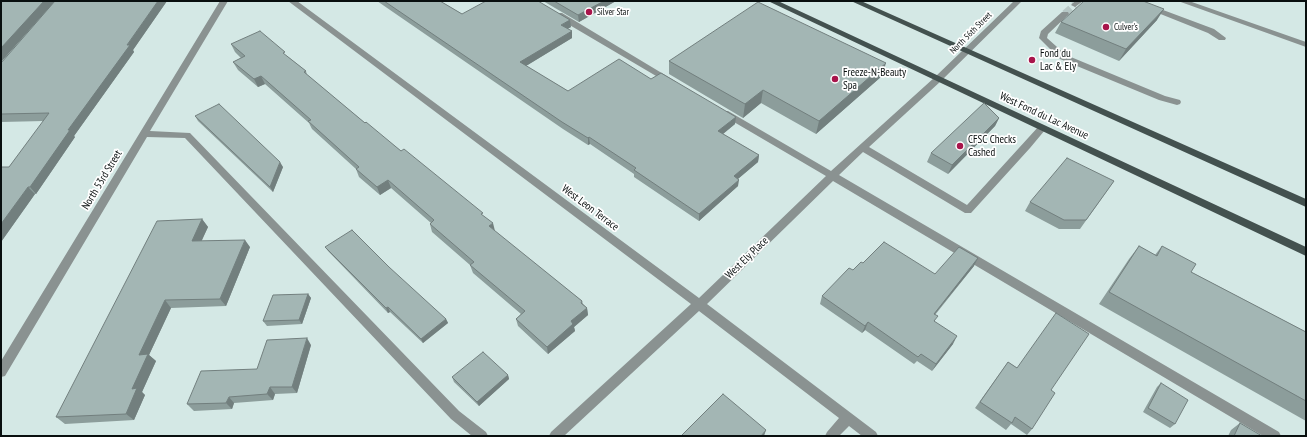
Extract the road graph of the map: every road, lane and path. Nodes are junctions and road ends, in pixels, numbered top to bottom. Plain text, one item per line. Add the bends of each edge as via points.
1 (224, 1) edge
2 (292, 1) edge
3 (772, 1) edge
4 (855, 1) edge
5 (1018, 1) edge
6 (1132, 1) edge
7 (1182, 1) edge
8 (548, 9) edge
9 (1065, 14) tunnel mouth
10 (1222, 38) dead end
11 (1306, 45) edge
12 (967, 51) junction
13 (938, 79) junction
14 (682, 88) edge
15 (1177, 102) dead end
16 (716, 108) edge
17 (1042, 128) junction
18 (144, 134) junction
19 (863, 148) junction
20 (832, 176) junction
21 (1306, 202) edge
22 (1306, 252) edge
23 (699, 304) junction
24 (1, 372) edge
25 (848, 418) junction
26 (482, 436) edge
27 (555, 436) edge
28 (831, 436) edge
29 (872, 436) edge
30 (1275, 436) edge

1 - 18 street, North 53rd Street
2 - 23 street, West Leon Terrace
3 - 13 main road, West Fond du Lac Avenue
4 - 12 main road
5 - 12 street, North 56th Street
6 - 10 street via 1211,31
7 - 11 street
8 - 14 street
9 - 15 street via 1044,33 1043,38 1060,54
12 - 13 street, North 56th Street
12 - 21 main road
13 - 17 main road, West Fond du Lac Avenue
13 - 19 street, West Ely Place
16 - 20 street
17 - 19 street via 968,210
17 - 22 main road, West Fond du Lac Avenue
18 - 24 street, North 53rd Street
18 - 26 street via 187,135 455,414
19 - 20 street, West Ely Place
20 - 23 street, West Ely Place
20 - 30 street
23 - 25 street, West Leon Terrace
23 - 27 street, West Ely Place
25 - 28 street
25 - 29 street, West Leon Terrace

